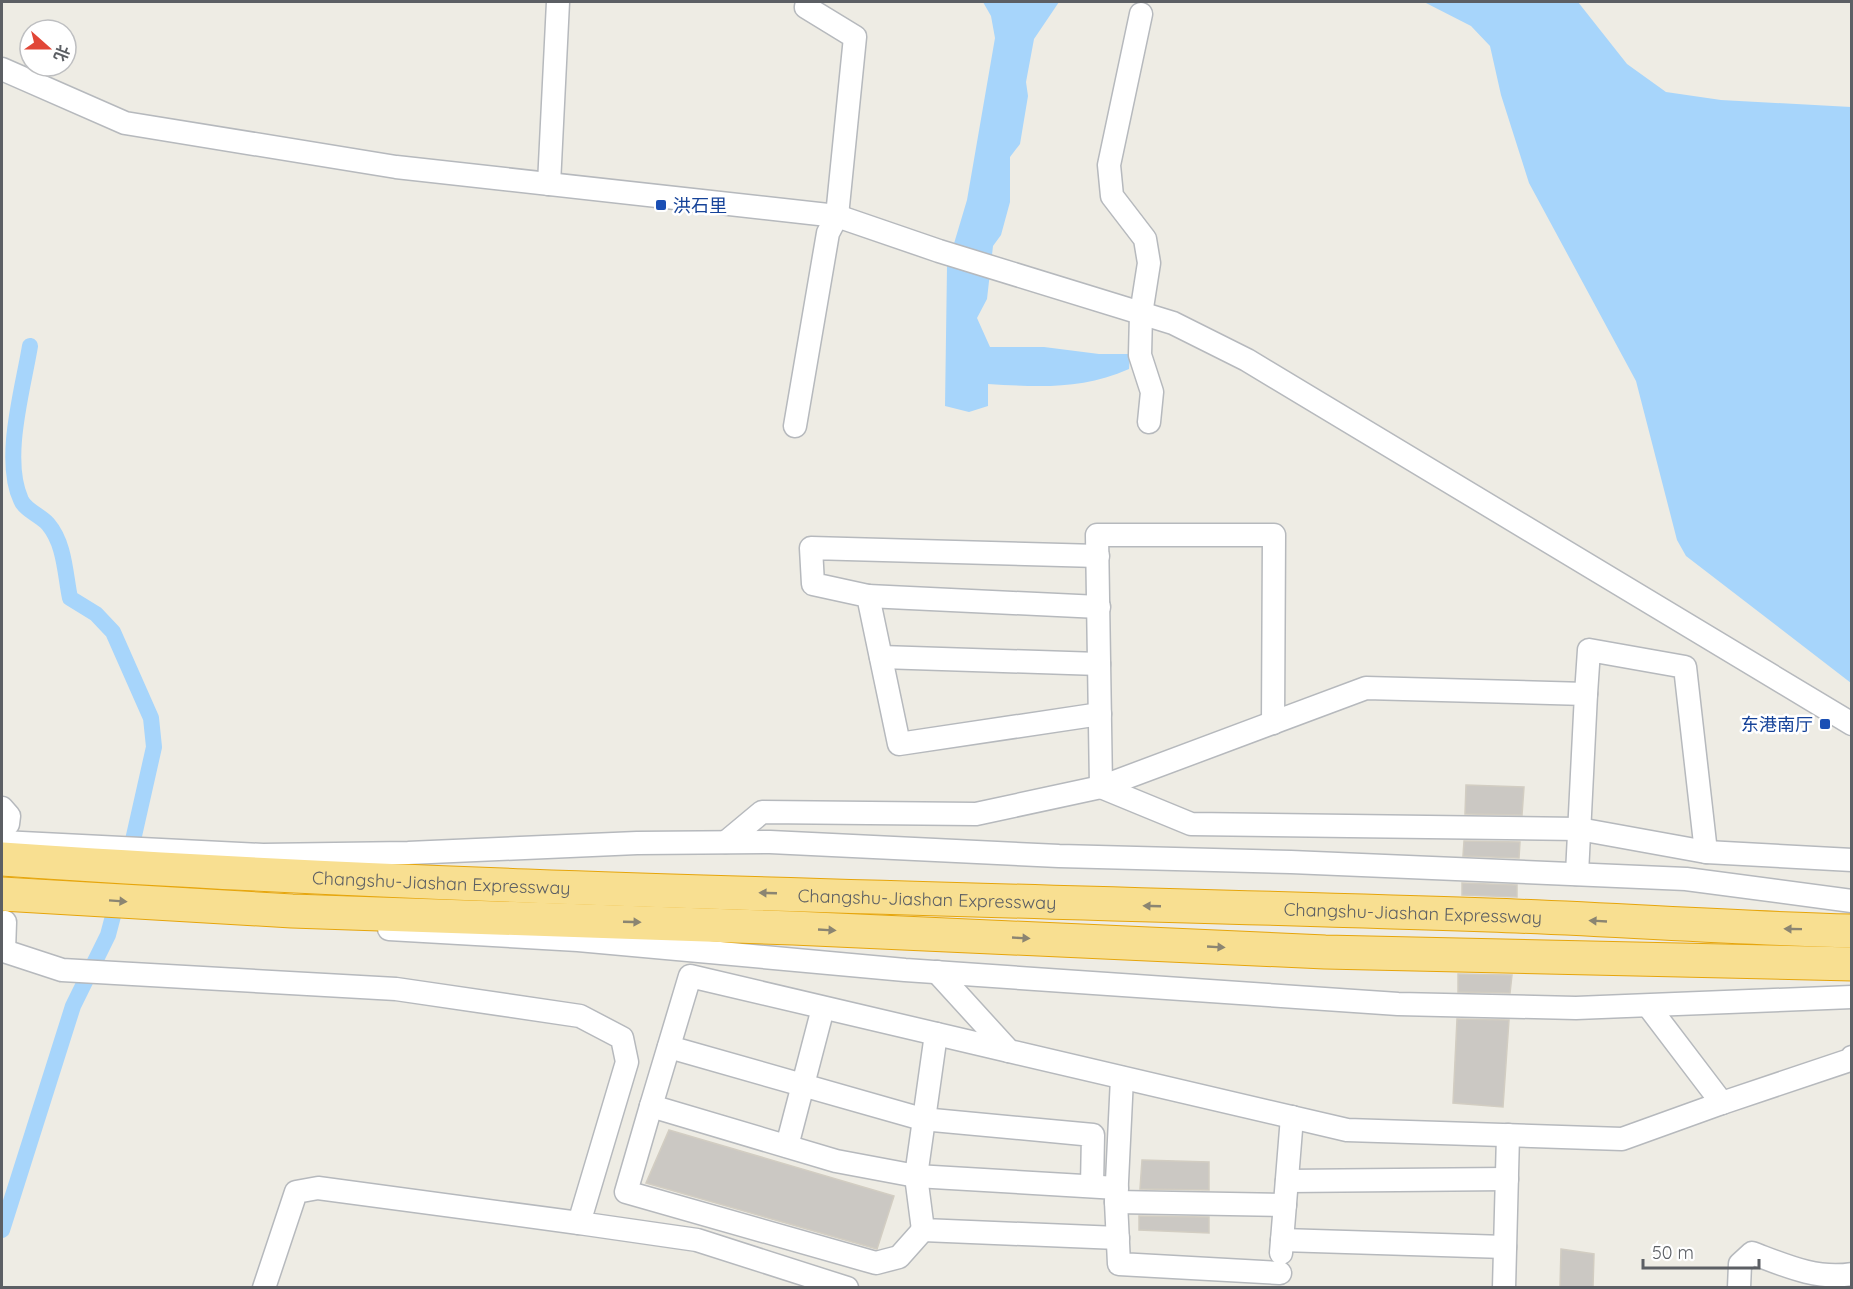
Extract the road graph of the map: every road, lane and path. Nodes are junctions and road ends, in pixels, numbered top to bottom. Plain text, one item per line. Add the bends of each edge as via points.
1 (558, 2) edge
2 (807, 2) edge
3 (1141, 14) dead end
4 (2, 69) edge
5 (549, 184) junction
6 (837, 216) junction
7 (1141, 314) junction
8 (1149, 422) dead end
9 (795, 426) dead end
10 (1098, 556) junction
11 (868, 596) junction
12 (1098, 607) junction
13 (881, 657) junction
14 (1099, 664) junction
15 (1586, 694) junction
16 (1100, 714) junction
17 (1273, 723) junction
18 (1851, 724) edge
19 (1101, 788) junction
20 (4, 825) edge
21 (1579, 829) junction
22 (726, 842) junction
23 (1706, 852) junction
24 (2, 859) edge
25 (171, 860) junction
26 (1851, 860) edge
27 (1577, 874) junction
28 (1851, 901) edge
29 (175, 904) junction
30 (3, 908) edge
31 (1851, 931) edge
32 (3, 951) edge
33 (1851, 964) edge
34 (937, 972) junction
35 (1851, 997) edge
36 (1649, 1007) junction
37 (823, 1008) junction
38 (936, 1034) junction
39 (669, 1047) junction
40 (1009, 1051) junction
41 (1851, 1057) edge
42 (1122, 1078) junction
43 (1722, 1103) junction
44 (651, 1106) junction
45 (1292, 1117) junction
46 (922, 1119) junction
47 (1508, 1135) junction
48 (787, 1146) junction
49 (916, 1176) junction
50 (1507, 1179) junction
51 (1287, 1181) junction
52 (1092, 1186) junction
53 (1117, 1195) junction
54 (1285, 1205) junction
55 (579, 1223) junction
56 (923, 1230) junction
57 (1118, 1238) junction
58 (1282, 1240) junction
59 (1505, 1247) junction
60 (1851, 1274) edge
61 (1279, 1280) edge
62 (264, 1287) edge
63 (847, 1287) edge
64 (1504, 1287) edge
65 (1739, 1287) edge

1 - 5 street
2 - 6 street via 806,7 855,37
3 - 7 street via 1109,165 1112,196 1145,239 1149,262
4 - 5 street via 125,123 396,167
5 - 6 street
6 - 7 street
6 - 9 street via 828,233
7 - 8 street via 1140,356 1152,392
7 - 18 street via 1173,323 1247,360
10 - 11 street via 811,549 813,584
10 - 12 street
10 - 17 street via 1097,535 1274,535
11 - 12 street
11 - 13 street
12 - 14 street
13 - 14 street
13 - 16 street via 899,744
14 - 16 street
15 - 17 street via 1366,688
15 - 21 street
15 - 23 street via 1589,650 1685,667
16 - 19 street
17 - 19 street
19 - 21 street via 1191,824
19 - 22 street via 976,814 762,812
20 - 25 street
21 - 23 street
21 - 27 street
22 - 25 street
22 - 27 street
23 - 26 street
24 - 25 highway, Changshu-Jiashan Expressway via 65,863
31 -> 25 highway, Changshu-Jiashan Expressway via 1492,915 290,875
27 - 28 street via 1686,879
30 -> 29 highway, Changshu-Jiashan Expressway via 61,897
29 -> 33 highway, Changshu-Jiashan Expressway via 1325,952
29 - 34 street via 285,921 589,941
30 - 32 street
32 - 55 street via 62,970 396,989 580,1016 622,1038 627,1062
34 - 36 street via 1398,1004
34 - 40 street
35 - 36 street
36 - 43 street
37 - 38 street
37 - 39 street via 690,976
37 - 48 street
38 - 40 street
38 - 46 street
39 - 44 street
39 - 46 street
40 - 42 street
41 - 43 street
42 - 45 street
42 - 53 street
43 - 47 street via 1622,1139
44 - 48 street
44 - 56 street via 626,1192 876,1263 898,1257
45 - 47 street via 1347,1130
45 - 51 street
46 - 49 street
46 - 52 street via 1093,1135
47 - 50 street
48 - 49 street via 836,1161
49 - 52 street
49 - 56 street
50 - 51 street
50 - 59 street
51 - 54 street
52 - 53 street
53 - 54 street
53 - 57 street
54 - 58 street
55 - 62 street via 318,1188 296,1192
55 - 63 street via 698,1240
56 - 57 street
57 - 61 street via 1119,1264
58 - 59 street
58 - 61 street
59 - 64 street
60 - 65 street via 1801,1272 1752,1253 1740,1264

